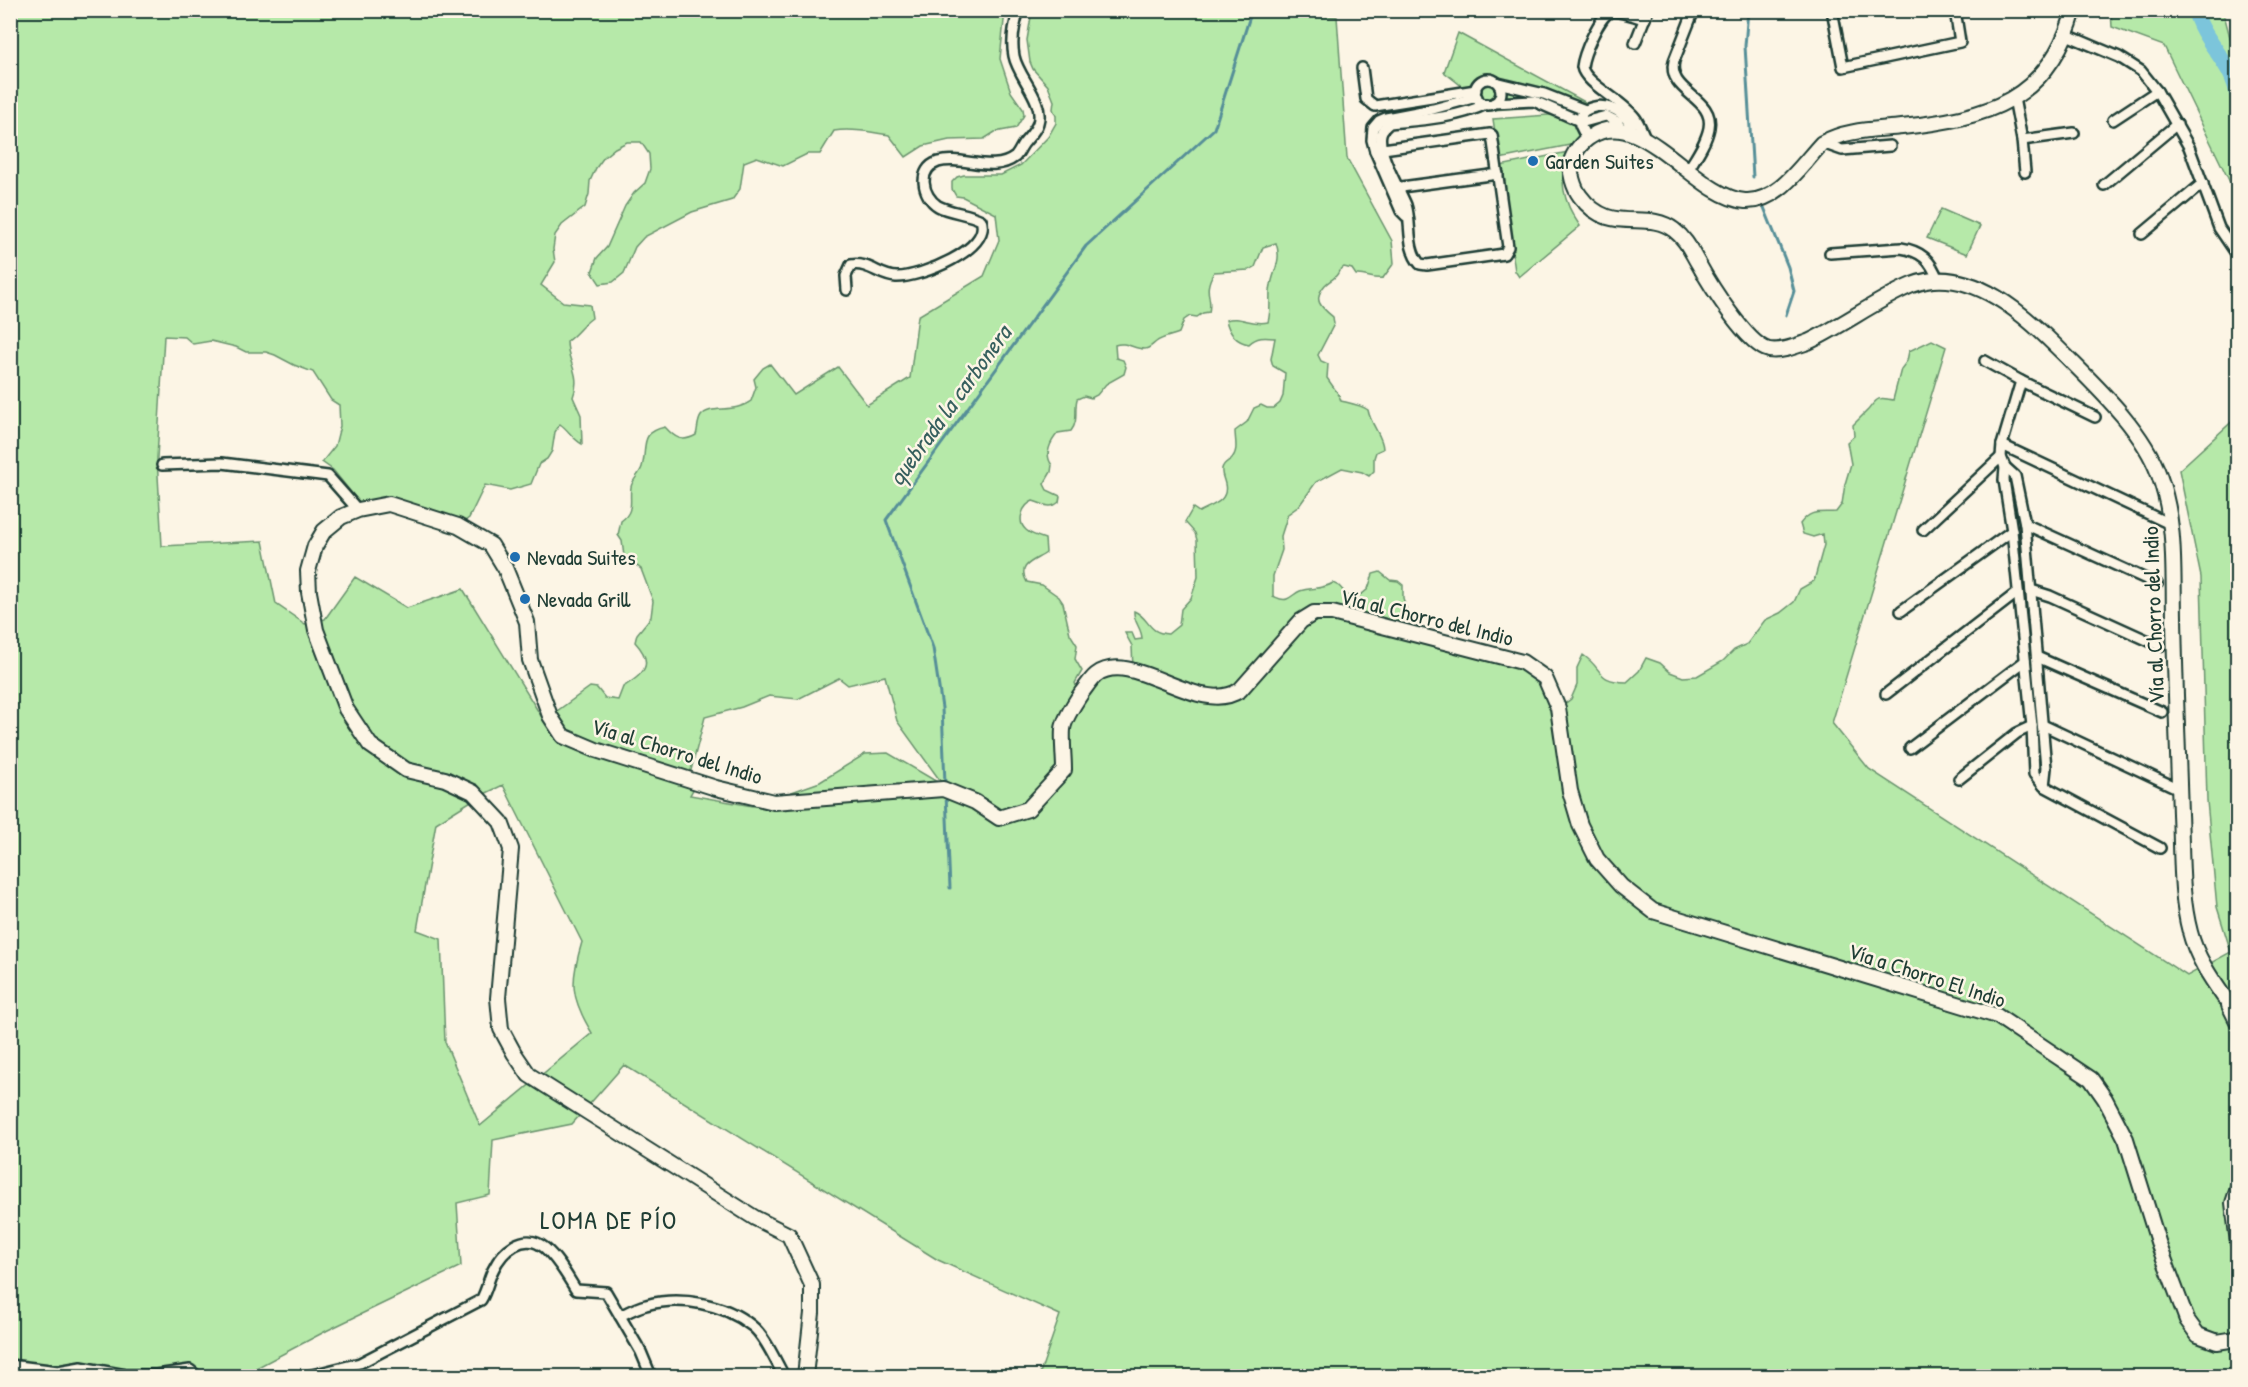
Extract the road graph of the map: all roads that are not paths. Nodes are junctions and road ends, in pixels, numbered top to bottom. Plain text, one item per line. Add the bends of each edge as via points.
1 (1019, 10) edge
2 (1694, 10) edge
3 (1832, 10) edge
4 (1955, 10) edge
5 (2074, 10) edge
6 (1605, 13) edge
7 (1646, 15) edge
8 (2067, 35) junction
9 (1635, 43) dead end
10 (1362, 68) dead end
11 (1498, 83) junction
12 (2157, 91) junction
13 (1477, 93) junction
14 (2014, 98) junction
15 (1490, 104) junction
16 (1585, 110) junction
17 (1434, 113) junction
18 (2113, 120) dead end
19 (1580, 122) junction
20 (2177, 124) junction
21 (1626, 132) junction
22 (2074, 133) dead end
23 (1587, 139) junction
24 (1646, 140) junction
25 (2022, 140) junction
26 (1822, 143) junction
27 (1890, 147) dead end
28 (1379, 150) junction
29 (1688, 170) junction
30 (2025, 172) dead end
31 (1498, 174) junction
32 (2203, 183) junction
33 (2104, 185) dead end
34 (1394, 188) junction
35 (2142, 234) dead end
36 (1830, 253) dead end
37 (2238, 256) edge
38 (1938, 280) junction
39 (847, 290) dead end
40 (1985, 361) dead end
41 (2021, 381) junction
42 (2095, 417) dead end
43 (2002, 445) junction
44 (2001, 457) junction
45 (162, 465) dead end
46 (2005, 467) junction
47 (358, 510) junction
48 (2025, 524) junction
49 (2172, 525) junction
50 (1923, 530) dead end
51 (2012, 531) junction
52 (2157, 584) dead end
53 (2031, 590) junction
54 (2018, 592) junction
55 (1901, 611) dead end
56 (2160, 646) dead end
57 (2037, 657) junction
58 (2025, 661) junction
59 (1886, 694) dead end
60 (1558, 708) joint
61 (2162, 712) dead end
62 (2043, 725) junction
63 (2032, 726) junction
64 (1910, 748) dead end
65 (1959, 779) dead end
66 (2044, 786) junction
67 (2179, 789) junction
68 (2160, 848) dead end
69 (2238, 1023) edge
70 (2238, 1188) edge
71 (2238, 1244) edge
72 (620, 1316) junction
73 (2238, 1336) edge
74 (10, 1365) edge
75 (197, 1377) edge
76 (308, 1377) edge
77 (651, 1377) edge
78 (784, 1377) edge
79 (805, 1377) edge

1 - 39 street via 1013,55 1038,105 1036,128 1009,159 986,164 938,162 925,175 924,187 934,202 981,220 980,237 935,269 919,274 894,277 866,265 851,265 846,276
2 - 29 street via 1672,70 1679,84 1706,110 1709,127
3 - 4 street via 1843,67 1960,42
5 - 8 street
6 - 7 street
6 - 24 street via 1582,63 1583,72 1624,105
7 - 9 street
8 - 12 street via 2119,57 2141,71
8 - 14 street via 2046,69
10 - 13 street via 1366,99 1375,106
11 - 13 street via 1487,79 1480,82
11 - 15 street via 1501,94
11 - 16 street via 1544,94
12 - 18 street
12 - 20 street
13 - 15 street
13 - 17 street
14 - 25 street
14 - 26 street via 1966,117 1856,132
15 - 17 street
15 - 19 street via 1534,101
16 - 19 street
16 - 21 street via 1611,108 1631,124
17 - 28 street via 1378,121 1372,140
19 - 21 street via 1606,116
19 - 23 street
20 - 32 street
20 - 33 street
21 - 23 street via 1598,131
21 - 24 street
22 - 25 street
23 - 38 street, Vía al Chorro del Indio via 1571,161 1576,192 1583,201 1611,219 1673,229 1685,240 1744,332 1768,350 1808,342 1912,285
24 - 29 street
25 - 30 street
26 - 27 street via 1842,150
26 - 29 street via 1776,191 1761,199 1731,198 1714,191
28 - 31 street via 1490,134
28 - 34 street
31 - 34 street
31 - 34 street via 1508,247 1504,254 1427,266 1420,264 1413,253 1407,216 1401,211
32 - 35 street
32 - 37 street via 2219,228
36 - 38 street via 1912,250 1929,261
38 - 49 street, Vía al Chorro del Indio via 1962,282 2001,301 2092,382 2144,445 2159,474
40 - 41 street
41 - 42 street
41 - 43 street
43 - 44 street
43 - 49 street
44 - 46 street
44 - 50 street
45 - 47 street via 222,462 328,476
46 - 48 street via 2015,476
46 - 51 street
47 - 60 street, Vía al Chorro del Indio via 389,504 458,525 491,545 527,622 530,660 550,716 563,736 716,788 774,802 943,789 975,801 999,818 1028,809 1064,770 1063,727 1080,694 1097,674 1113,668 1133,669 1198,694 1231,696 1301,621 1314,613 1332,613 1522,662 1545,678
47 - 79 street, Vía al Chorro del Indio via 324,531 315,546 308,571 316,630 346,709 370,746 406,770 445,779 473,792 501,822 511,849 498,998 501,1029 529,1075 754,1218 789,1235 812,1285
48 - 52 street
48 - 53 street
49 - 67 street, Vía al Chorro del Indio
51 - 54 street
51 - 55 street
53 - 56 street
53 - 57 street
54 - 58 street
54 - 59 street
57 - 61 street
57 - 62 street
58 - 63 street
58 - 64 street
60 - 73 street, Vía a Chorro El Indio via 1570,791 1581,825 1597,859 1621,886 1653,911 1997,1016 2091,1079 2126,1139 2187,1320 2198,1335 2217,1342
62 - 66 street
62 - 67 street
63 - 65 street via 2017,733
63 - 66 street via 2034,774
66 - 68 street
67 - 69 street, Vía al Chorro del Indio via 2189,932
70 - 71 street via 2233,1203
72 - 76 street via 606,1292 576,1290 544,1246 517,1242 493,1270 481,1300 360,1364
72 - 77 street
72 - 78 street via 644,1305 668,1302 698,1303 725,1311 753,1326
74 - 75 street via 58,1371 81,1367 126,1375 190,1370

